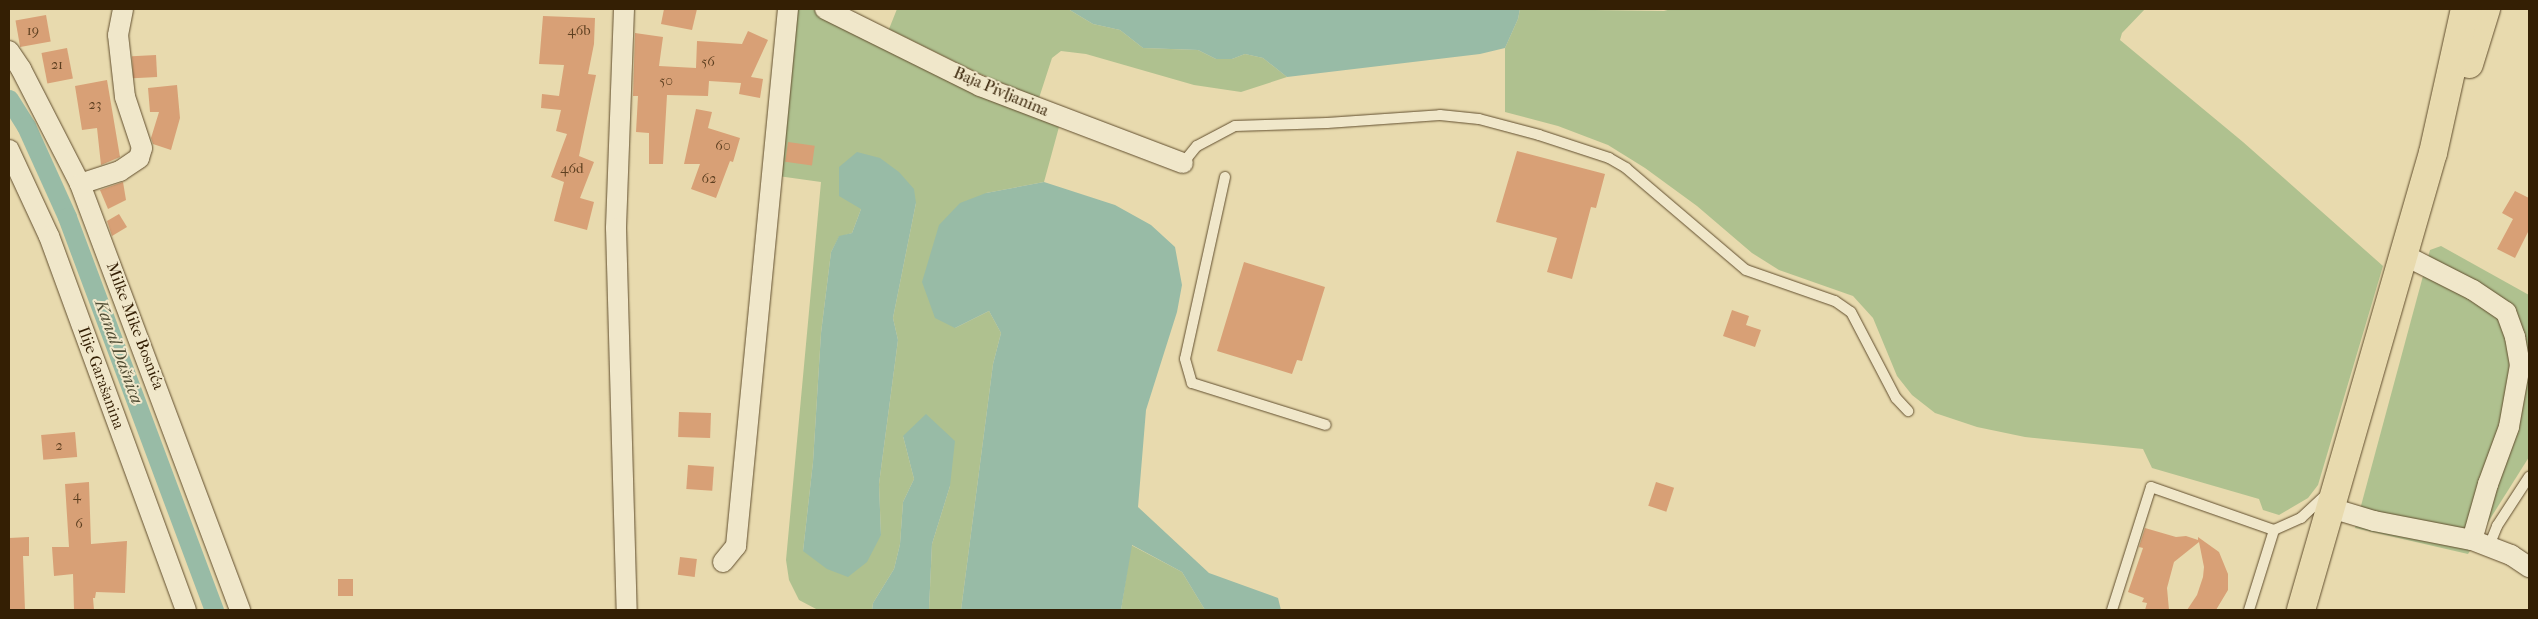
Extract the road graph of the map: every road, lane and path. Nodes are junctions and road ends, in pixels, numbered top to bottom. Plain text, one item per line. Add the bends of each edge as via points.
1 (123, 9) edge
2 (624, 9) edge
3 (788, 9) edge
4 (825, 9) edge
5 (2465, 9) edge
6 (2486, 9) edge
7 (9, 51) edge
8 (9, 150) edge
9 (2433, 153) junction
10 (1183, 163) joint
11 (1224, 177) dead end
12 (80, 184) junction
13 (2404, 255) junction
14 (1908, 412) dead end
15 (1326, 425) dead end
16 (2529, 477) edge
17 (2339, 478) junction
18 (2330, 508) junction
19 (2274, 530) junction
20 (2480, 543) junction
21 (723, 562) dead end
22 (2529, 567) edge
23 (186, 610) edge
24 (240, 610) edge
25 (627, 610) edge
26 (2112, 610) edge
27 (2249, 610) edge
28 (2301, 610) edge

1 - 12 street via 118,35 125,97 142,148 139,158 120,171
2 - 25 street via 616,228
3 - 21 street via 736,546
4 - 10 street, Baja Pivljanina via 980,86
5 - 9 main road
6 - 9 main road via 2456,103
7 - 12 street, Milke Mike Bosnića
8 - 23 street, Ilije Garašanina via 49,236
9 - 13 main road
10 - 14 lane via 1197,146 1235,126 1440,115 1479,119 1609,158 1626,168 1746,270 1835,301 1852,312 1896,398
11 - 15 lane via 1185,359 1192,383
12 - 24 street, Milke Mike Bosnića
13 - 17 main road
13 - 20 street via 2473,290 2506,312 2515,337 2520,365 2509,427 2488,484
16 - 20 lane via 2497,526
17 - 18 main road
17 - 19 lane via 2310,511
18 - 20 street via 2374,521
18 - 28 main road
19 - 26 lane via 2150,487
19 - 27 lane
20 - 22 street via 2511,555

